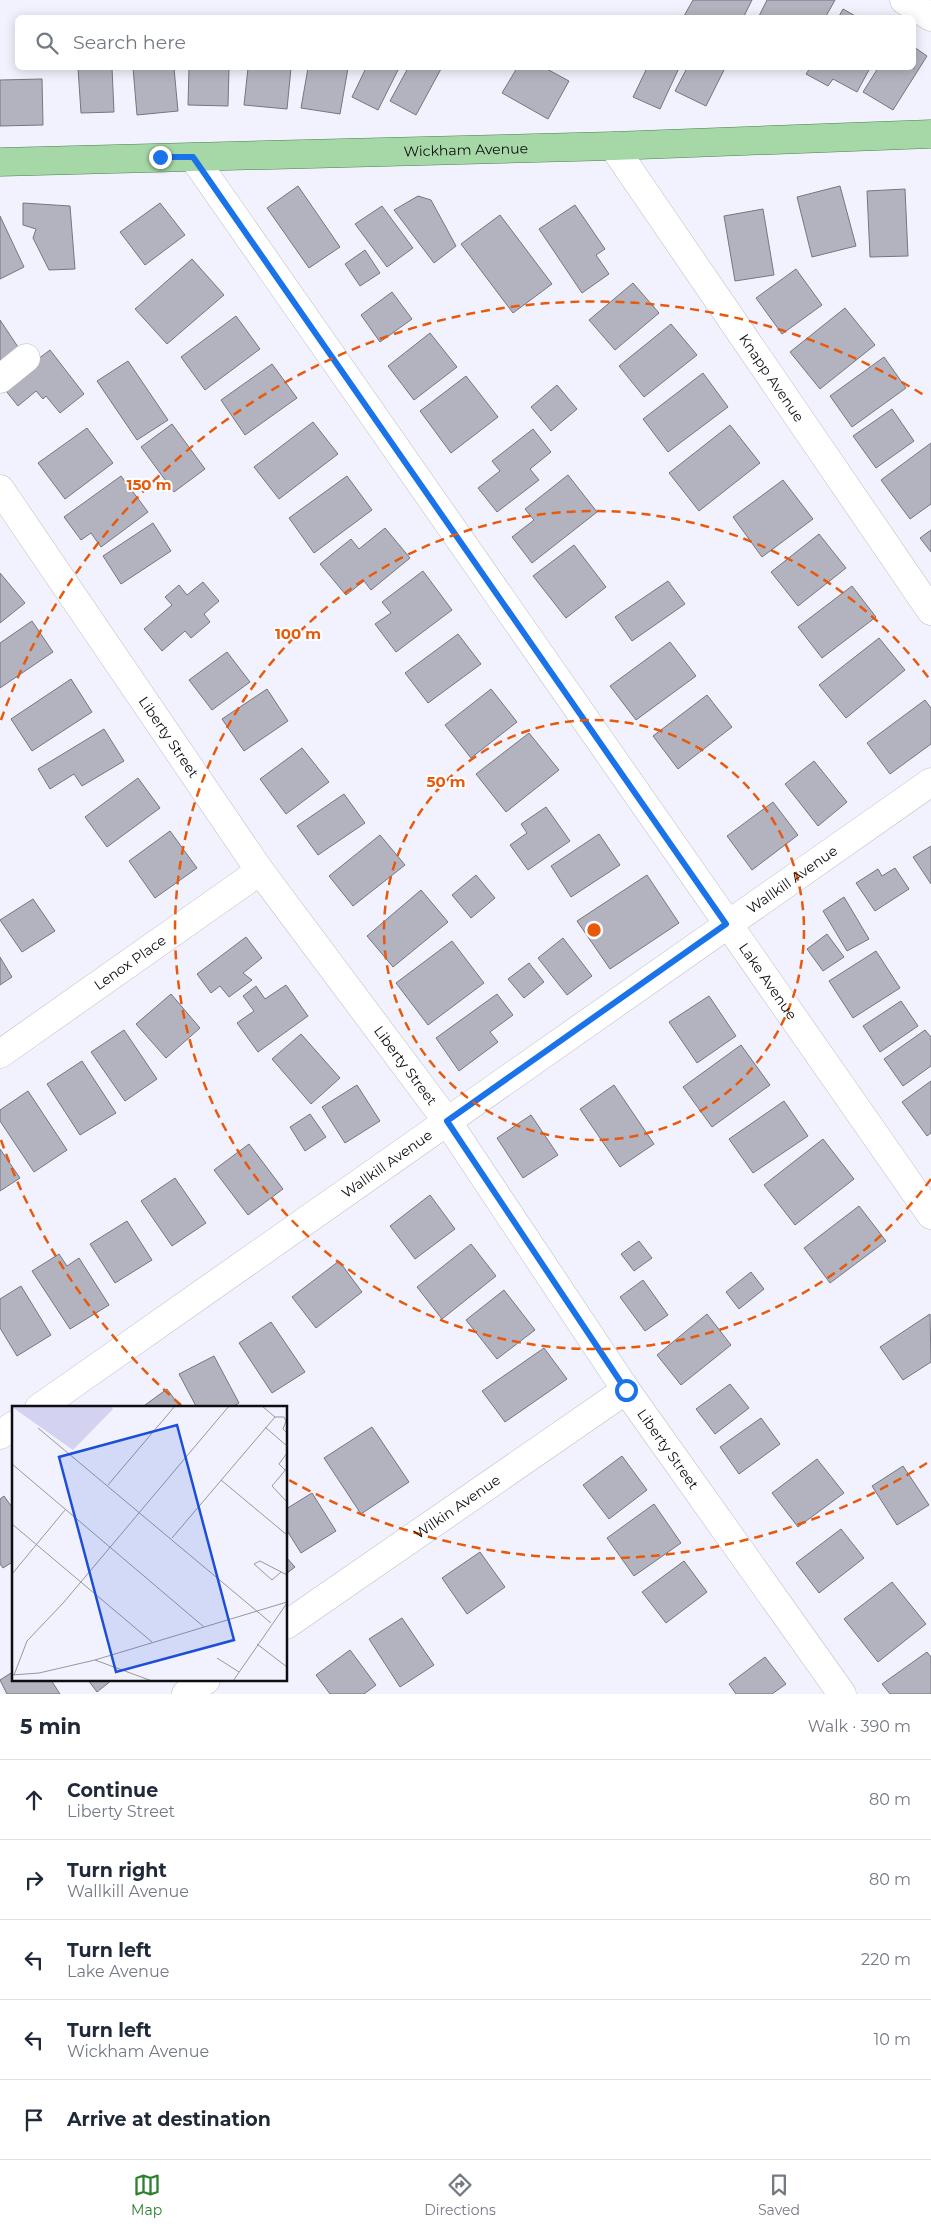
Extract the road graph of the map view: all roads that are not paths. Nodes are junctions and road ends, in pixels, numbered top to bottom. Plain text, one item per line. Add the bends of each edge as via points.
1 (904, 0) edge
2 (931, 17) edge
3 (931, 134) edge
4 (613, 146) junction
5 (193, 157) junction
6 (0, 162) edge
7 (26, 358) dead end
8 (0, 379) edge
9 (0, 489) edge
10 (931, 611) edge
11 (931, 782) edge
12 (260, 871) junction
13 (726, 924) junction
14 (0, 1054) edge
15 (447, 1121) junction
16 (931, 1216) edge
17 (626, 1390) junction
18 (42, 1406) edge
19 (12, 1426) edge
20 (0, 1435) edge
21 (288, 1624) edge
22 (203, 1682) edge
23 (186, 1694) edge
24 (842, 1694) edge

1 - 2 street
3 - 4 main road, Wickham Avenue
4 - 5 main road, Wickham Avenue
4 - 10 street, Knapp Avenue
5 - 6 main road, Wickham Avenue
5 - 13 street, Lake Avenue
7 - 8 street
9 - 12 street, Liberty Street
11 - 13 street, Wallkill Avenue
12 - 14 street, Lenox Place
12 - 15 street, Liberty Street
13 - 15 street, Wallkill Avenue
13 - 16 street, Lake Avenue
15 - 17 street, Liberty Street
15 - 18 street, Wallkill Avenue
17 - 21 street, Wilkin Avenue
17 - 24 street, Liberty Street
19 - 20 street
22 - 23 street

